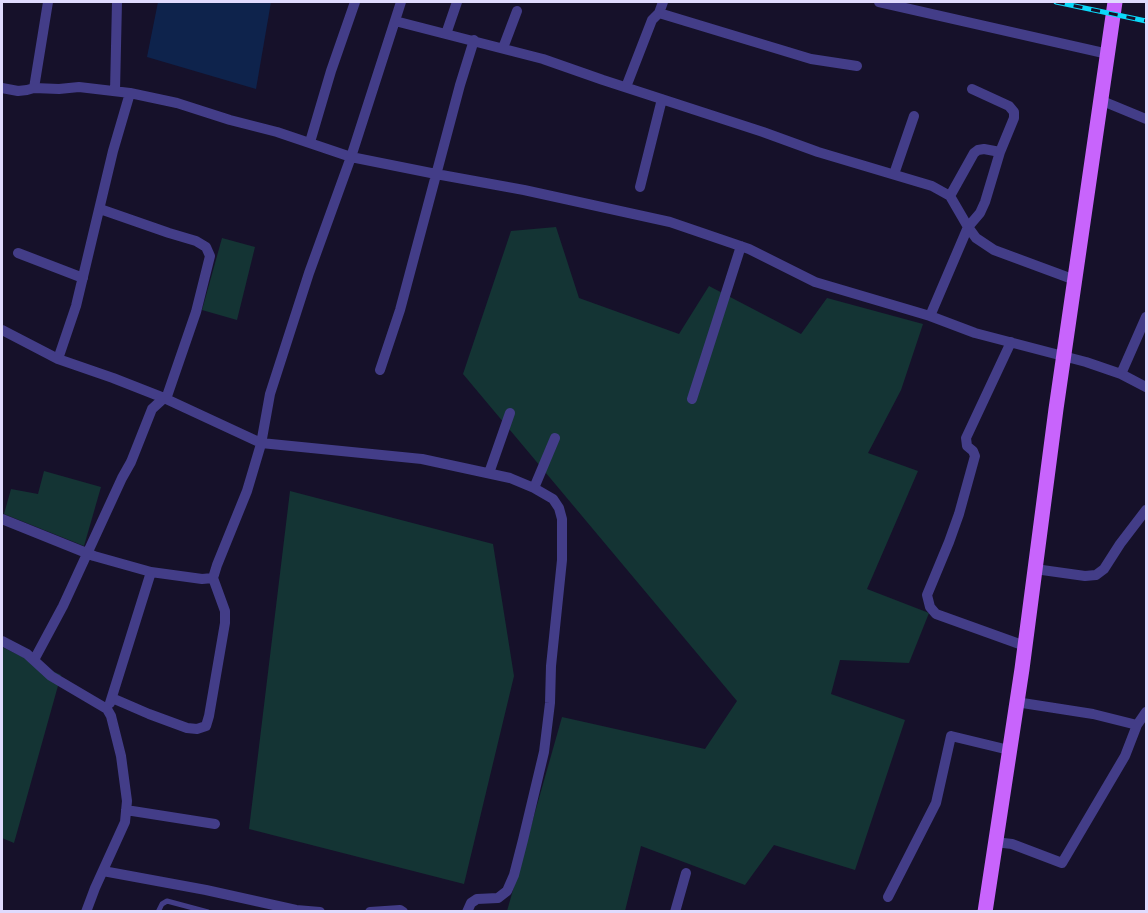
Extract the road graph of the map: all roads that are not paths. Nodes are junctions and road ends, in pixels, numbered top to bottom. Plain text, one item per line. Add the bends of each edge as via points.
1 (48, 2) edge
2 (117, 2) edge
3 (355, 2) edge
4 (401, 2) edge
5 (457, 2) edge
6 (663, 2) edge
7 (879, 2) edge
8 (1115, 2) edge
9 (517, 11) dead end
10 (659, 13) junction
11 (395, 21) junction
12 (446, 33) junction
13 (474, 40) junction
14 (502, 48) junction
15 (1108, 54) junction
16 (857, 66) dead end
17 (626, 87) junction
18 (2, 88) edge
19 (34, 88) junction
20 (972, 89) dead end
21 (115, 91) junction
22 (130, 93) junction
23 (662, 99) junction
24 (1100, 100) junction
25 (914, 116) dead end
26 (1146, 119) edge
27 (310, 142) junction
28 (1000, 152) junction
29 (351, 157) junction
30 (436, 174) junction
31 (894, 174) junction
32 (640, 187) dead end
33 (950, 196) junction
34 (100, 209) junction
35 (968, 227) junction
36 (741, 246) junction
37 (18, 253) dead end
38 (83, 278) junction
39 (1075, 280) junction
40 (930, 316) junction
41 (1146, 317) edge
42 (2, 330) edge
43 (1011, 342) junction
44 (1064, 356) junction
45 (58, 359) junction
46 (380, 370) dead end
47 (1121, 374) junction
48 (1146, 387) edge
49 (165, 399) junction
50 (692, 399) dead end
51 (510, 413) dead end
52 (555, 438) dead end
53 (261, 443) junction
54 (489, 473) junction
55 (534, 488) junction
56 (1146, 510) edge
57 (2, 519) edge
58 (88, 554) junction
59 (1035, 569) junction
60 (151, 572) junction
61 (213, 578) junction
62 (2, 641) edge
63 (1025, 646) junction
64 (34, 660) junction
65 (112, 698) junction
66 (1016, 702) junction
67 (107, 709) junction
68 (1146, 712) edge
69 (1137, 725) junction
70 (1009, 750) junction
71 (126, 810) junction
72 (215, 824) dead end
73 (995, 842) junction
74 (103, 871) junction
75 (686, 873) dead end
76 (888, 897) dead end
77 (378, 911) edge
78 (86, 912) edge
79 (158, 912) edge
80 (208, 912) edge
81 (320, 912) edge
82 (370, 912) edge
83 (403, 912) edge
84 (466, 912) edge
85 (675, 912) edge
86 (985, 912) edge

1 - 19 street
2 - 21 street
3 - 27 street
4 - 11 street
5 - 12 street
6 - 10 street
7 - 15 street
8 - 15 main road
9 - 14 street
10 - 16 street via 811,59
10 - 17 street via 652,20
11 - 12 street
11 - 29 street
12 - 13 street
13 - 14 street
13 - 30 street
14 - 17 street
15 - 24 main road
17 - 23 street
18 - 19 street
19 - 21 street
20 - 28 street via 1014,112
21 - 22 street
22 - 27 street
22 - 34 street
23 - 31 street
23 - 32 street
24 - 26 street
24 - 39 main road
25 - 31 street
27 - 29 street
28 - 33 street via 984,149 974,153
28 - 35 street via 980,213
29 - 30 street
29 - 53 street via 270,394
30 - 36 street via 670,222
30 - 46 street
31 - 33 street
33 - 35 street
34 - 38 street
34 - 49 street via 196,241 206,247 210,256 196,312
35 - 39 street via 994,250
35 - 40 street
36 - 40 street via 815,282
36 - 50 street
37 - 38 street
38 - 45 street
39 - 44 main road
40 - 43 street
41 - 47 street
42 - 45 street
43 - 44 street
43 - 63 street via 966,438 975,456 956,523 927,595 936,614
44 - 47 street
44 - 59 main road
45 - 49 street
47 - 48 street
49 - 53 street
49 - 58 street via 152,409
51 - 54 street
52 - 55 street
53 - 54 street via 422,459
53 - 61 street
54 - 55 street
55 - 84 street via 553,499 562,519 562,560 544,752 507,891 498,898 477,899
56 - 59 street via 1096,575
57 - 58 street
58 - 60 street
58 - 64 street
59 - 63 main road
60 - 61 street
60 - 65 street
61 - 65 street via 225,611 225,623 206,726 188,728
62 - 64 street
63 - 66 main road
64 - 67 street via 51,676
65 - 67 street
66 - 69 street
66 - 70 main road
67 - 71 street via 121,756
68 - 69 street
69 - 73 street via 1125,756 1062,863 1012,844
70 - 73 main road
70 - 76 street via 951,736 936,803
71 - 72 street
71 - 74 street
73 - 86 main road
74 - 78 street
74 - 81 street
75 - 85 street
77 - 82 street
77 - 83 street
79 - 80 lane via 167,901

